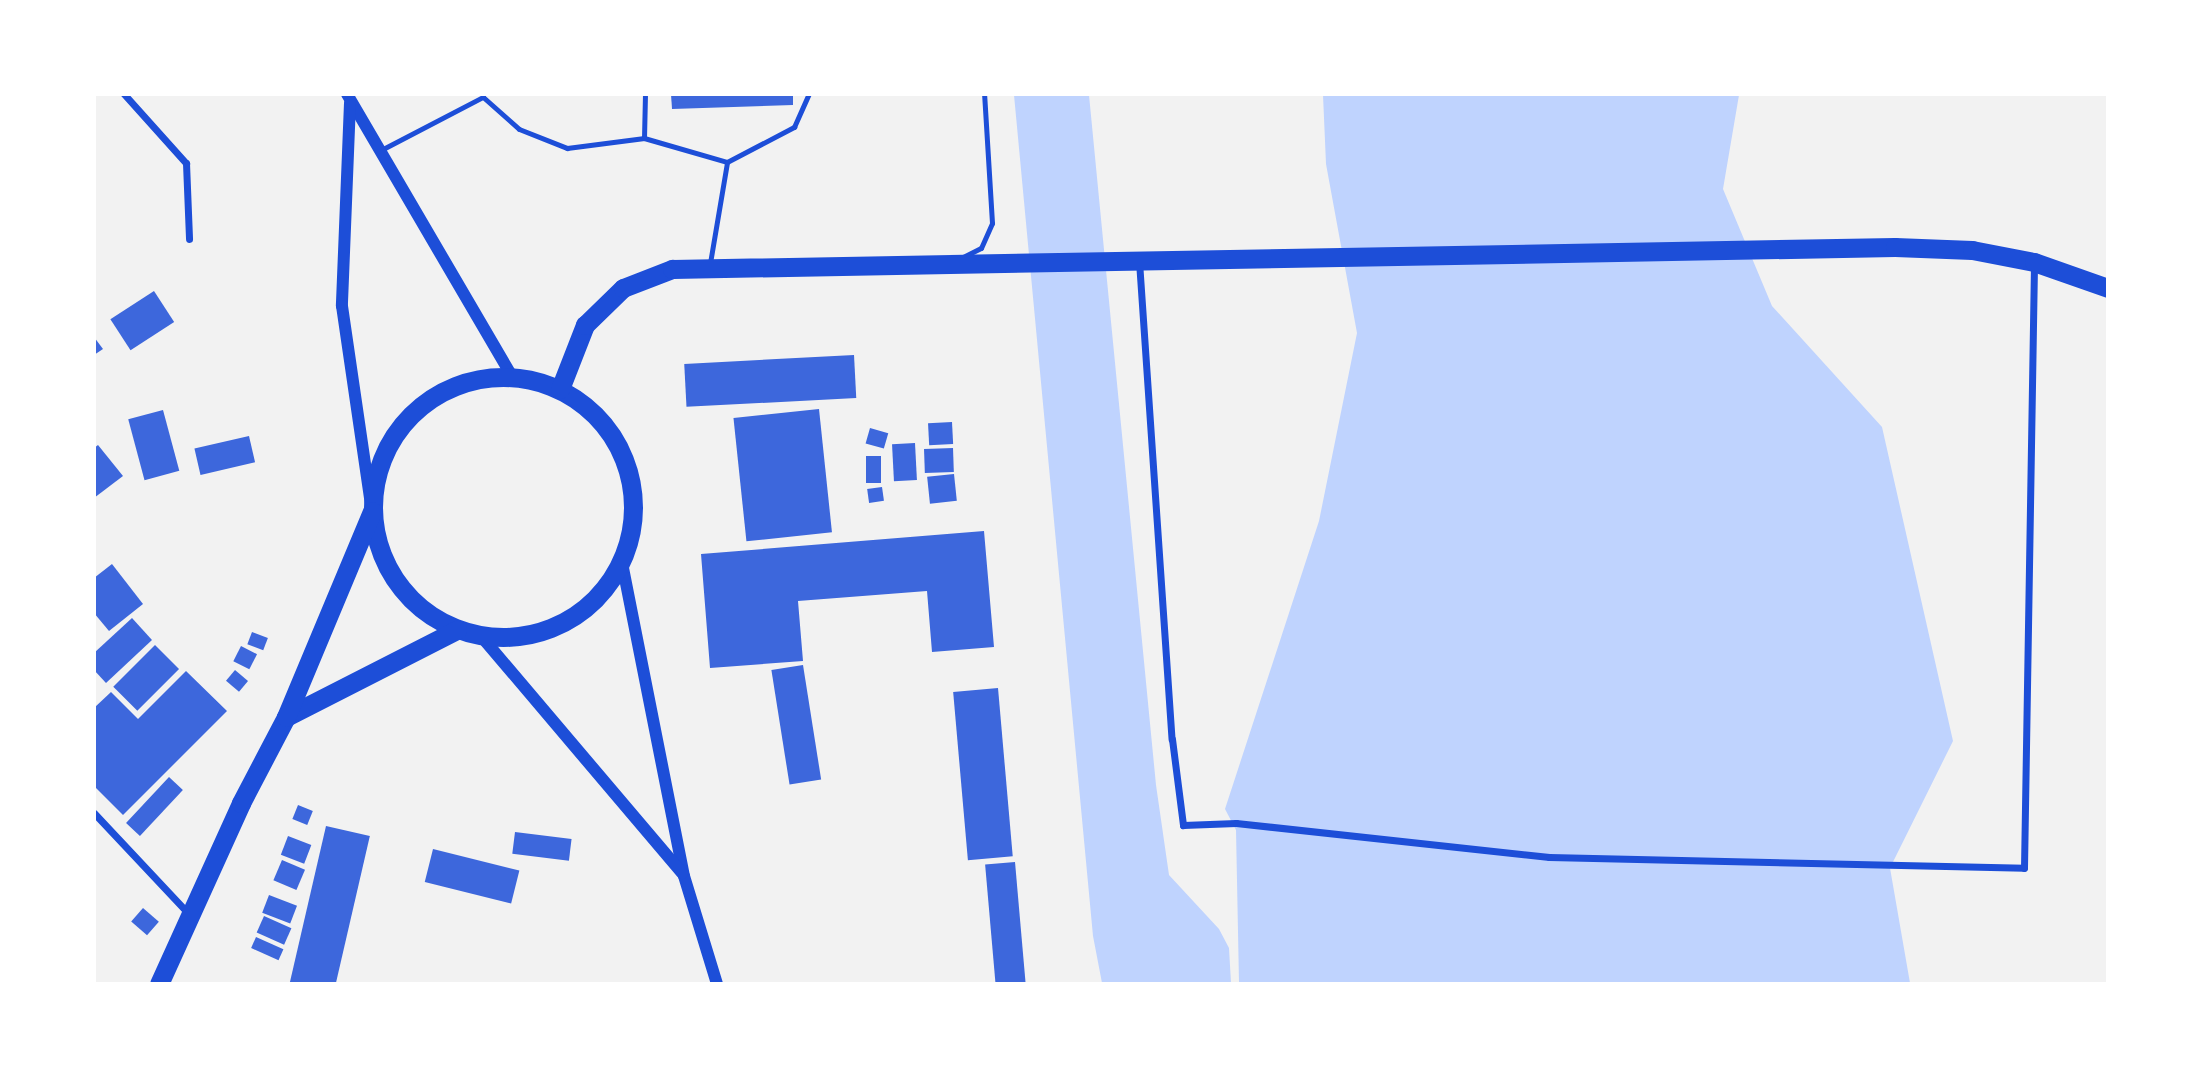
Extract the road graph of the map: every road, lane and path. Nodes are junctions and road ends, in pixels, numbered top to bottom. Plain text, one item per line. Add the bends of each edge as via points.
1 (124, 94) edge
2 (645, 94) edge
3 (809, 94) edge
4 (984, 94) edge
5 (349, 99) edge
6 (645, 138) junction
7 (379, 151) junction
8 (727, 162) junction
9 (189, 239) dead end
10 (1139, 261) junction
11 (2034, 262) junction
12 (936, 264) junction
13 (709, 268) junction
14 (2108, 288) edge
15 (512, 376) junction
16 (560, 389) junction
17 (372, 511) junction
18 (622, 563) junction
19 (457, 630) junction
20 (481, 636) junction
21 (286, 718) junction
22 (94, 813) edge
23 (684, 876) junction
24 (190, 915) junction
25 (159, 984) edge
26 (717, 984) edge

1 - 9 street via 186,163
2 - 6 lane
3 - 8 lane via 794,127
4 - 12 lane via 992,223 981,248
5 - 7 street
5 - 17 street via 342,306
6 - 7 lane via 567,148 519,129 483,97
6 - 8 lane
7 - 15 street
8 - 13 lane
10 - 11 highway via 1895,247 1972,250
10 - 11 street via 1169,699 1183,825 1236,823 1549,857 2024,868
10 - 12 highway
11 - 14 highway
12 - 13 highway
13 - 16 highway via 672,268 623,288 585,325
15 - 16 highway
15 - 17 highway via 466,380 425,401 393,434
16 - 18 highway via 601,420 626,464 634,514
17 - 19 highway via 383,561 413,603
17 - 21 highway
18 - 20 highway via 598,598 564,624 524,637
18 - 23 street
19 - 20 highway
19 - 21 highway
20 - 23 street
21 - 24 highway
22 - 24 street
23 - 26 street
24 - 25 highway

